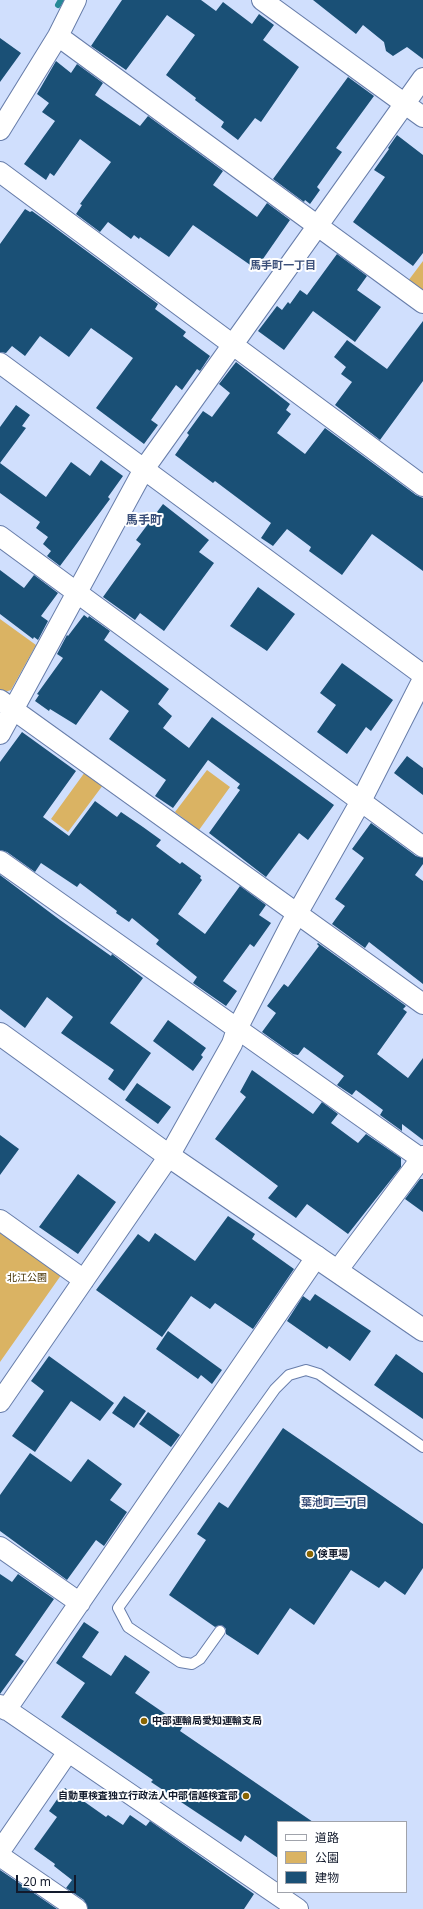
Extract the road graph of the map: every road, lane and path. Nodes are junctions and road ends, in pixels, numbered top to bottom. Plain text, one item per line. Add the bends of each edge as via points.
1 (76, 0) edge
2 (262, 0) edge
3 (58, 36) junction
4 (423, 78) edge
5 (405, 104) junction
6 (423, 117) edge
7 (0, 130) edge
8 (0, 172) edge
9 (318, 225) junction
10 (423, 303) edge
11 (233, 344) junction
12 (0, 363) edge
13 (144, 469) junction
14 (423, 486) edge
15 (0, 536) edge
16 (76, 592) junction
17 (423, 675) edge
18 (423, 679) edge
19 (6, 705) edge
20 (0, 734) edge
21 (361, 801) junction
22 (423, 847) edge
23 (0, 861) edge
24 (297, 914) junction
25 (423, 1004) edge
26 (237, 1029) junction
27 (0, 1034) edge
28 (168, 1156) junction
29 (422, 1159) edge
30 (0, 1220) edge
31 (317, 1256) junction
32 (337, 1270) junction
33 (84, 1280) junction
34 (423, 1330) edge
35 (0, 1402) edge
36 (423, 1447) edge
37 (0, 1547) edge
38 (80, 1604) junction
39 (220, 1631) dead end
40 (3, 1708) edge
41 (68, 1752) junction
42 (0, 1851) edge
43 (0, 1856) edge
44 (286, 1906) edge
45 (77, 1909) edge

1 - 3 street
2 - 5 street
3 - 7 street
3 - 9 street
4 - 5 street
5 - 6 street
5 - 9 street
8 - 11 street
9 - 10 street
9 - 11 street
11 - 13 street
11 - 14 street
12 - 13 street
13 - 16 street
13 - 17 street
15 - 16 street
16 - 19 street
16 - 21 street
18 - 21 street
19 - 20 street
19 - 24 street
21 - 22 street
21 - 24 street
23 - 26 street
24 - 25 street
24 - 26 street
26 - 28 street via 232,1044
26 - 29 street
27 - 28 street
28 - 31 street
28 - 33 street
29 - 32 street
30 - 33 street
31 - 32 street
31 - 38 street
32 - 34 street
33 - 35 street
36 - 39 lane via 319,1374 306,1370 289,1375 275,1389 118,1608 128,1627 180,1662 192,1664 200,1659
37 - 38 street
38 - 40 street
40 - 41 street
41 - 42 street
41 - 44 street
43 - 45 street

